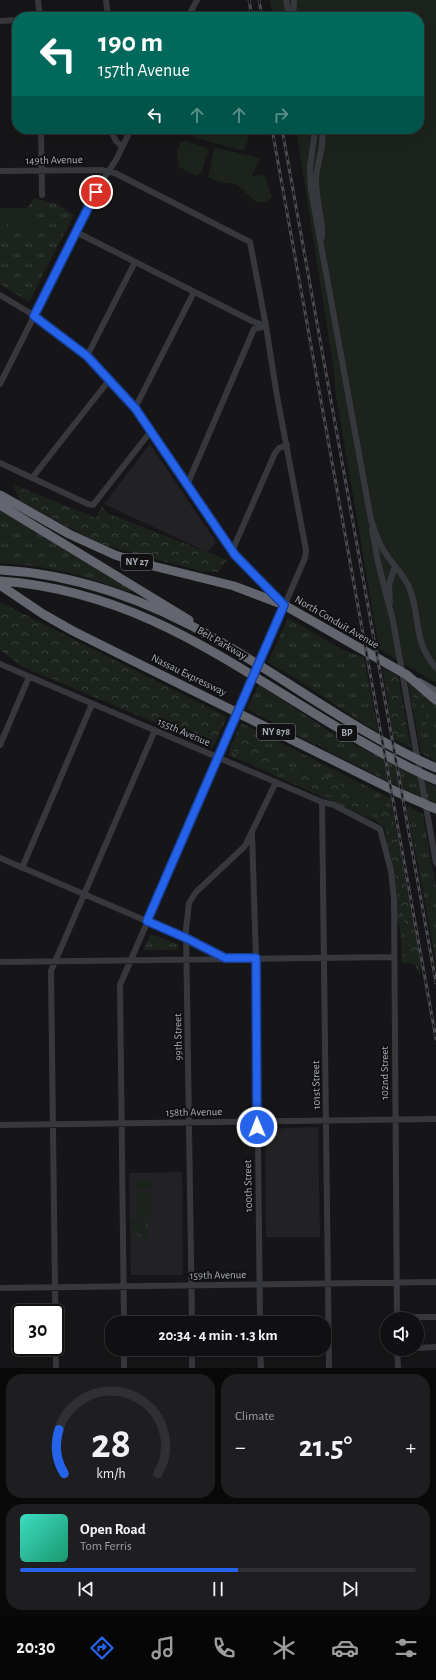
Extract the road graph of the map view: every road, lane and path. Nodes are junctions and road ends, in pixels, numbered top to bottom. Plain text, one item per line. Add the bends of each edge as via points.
1 (38, 0) edge
2 (106, 0) edge
3 (197, 0) edge
4 (286, 0) edge
5 (294, 0) edge
6 (39, 12) edge
7 (107, 12) edge
8 (191, 12) edge
9 (288, 12) edge
10 (293, 12) edge
11 (12, 20) edge
12 (0, 21) edge
13 (41, 134) edge
14 (112, 134) edge
15 (128, 134) edge
16 (314, 134) edge
17 (322, 134) edge
18 (122, 147) junction
19 (42, 170) junction
20 (0, 171) edge
21 (108, 171) junction
22 (42, 195) dead end
23 (76, 232) junction
24 (322, 244) junction
25 (135, 262) junction
26 (194, 292) junction
27 (0, 295) edge
28 (34, 316) junction
29 (266, 326) junction
30 (87, 356) junction
31 (110, 379) junction
32 (0, 384) edge
33 (135, 408) junction
34 (151, 431) junction
35 (287, 445) junction
36 (0, 463) edge
37 (32, 478) junction
38 (186, 485) junction
39 (0, 495) edge
40 (0, 505) edge
41 (371, 520) junction
42 (232, 551) junction
43 (395, 566) junction
44 (0, 570) edge
45 (0, 581) edge
46 (1, 591) edge
47 (284, 605) junction
48 (43, 614) junction
49 (139, 614) junction
50 (392, 621) junction
51 (221, 642) junction
52 (0, 664) edge
53 (436, 668) edge
54 (29, 677) junction
55 (405, 678) junction
56 (436, 692) edge
57 (436, 700) edge
58 (92, 704) junction
59 (155, 730) junction
60 (0, 745) edge
61 (218, 757) junction
62 (436, 768) edge
63 (436, 780) edge
64 (276, 782) junction
65 (397, 792) junction
66 (322, 802) junction
67 (436, 809) edge
68 (436, 816) edge
69 (380, 829) joint
70 (252, 833) junction
71 (0, 858) edge
72 (436, 862) edge
73 (22, 868) junction
74 (85, 895) junction
75 (147, 921) junction
76 (186, 938) junction
77 (394, 957) junction
78 (225, 958) junction
79 (256, 958) junction
80 (324, 958) junction
81 (187, 959) junction
82 (131, 960) junction
83 (56, 961) junction
84 (0, 962) edge
85 (395, 1119) junction
86 (436, 1119) edge
87 (326, 1120) junction
88 (257, 1121) junction
89 (190, 1122) junction
90 (121, 1123) junction
91 (0, 1124) edge
92 (53, 1124) junction
93 (436, 1282) edge
94 (397, 1283) junction
95 (328, 1284) junction
96 (260, 1285) junction
97 (123, 1286) junction
98 (191, 1286) junction
99 (55, 1287) junction
100 (0, 1288) edge
101 (397, 1312) edge
102 (124, 1316) edge
103 (192, 1316) edge
104 (260, 1316) edge
105 (424, 1317) edge
106 (436, 1317) edge
107 (424, 1348) edge
108 (436, 1348) edge
109 (124, 1356) edge
110 (192, 1356) edge
111 (260, 1356) edge
112 (397, 1356) edge
113 (56, 1368) edge
114 (124, 1368) edge
115 (192, 1368) edge
116 (261, 1368) edge
117 (329, 1368) edge
118 (398, 1368) edge

1 - 6 street
2 - 7 street
3 - 8 street
4 - 9 street
5 - 10 street
11 - 12 street
13 - 19 street
14 - 18 street
15 - 18 street
16 - 24 street via 310,182
17 - 24 street via 316,183 323,228
18 - 21 street
19 - 20 street, 149th Avenue
19 - 21 street, 149th Avenue
19 - 22 street
21 - 23 street
21 - 29 street via 250,242
23 - 25 street
23 - 28 street
24 - 41 street
25 - 26 street
25 - 30 street
26 - 29 street
26 - 33 street
27 - 28 street
28 - 30 street
28 - 32 street
29 - 35 street
29 - 38 street via 254,330
30 - 31 street
31 - 33 street
31 - 37 street
33 - 34 street
34 - 37 street via 93,505
34 - 38 street
35 - 42 street via 275,453
35 - 47 street via 306,550 305,558
36 - 37 street
38 - 42 street
39 - 47 highway, North Conduit Avenue / NY 27 via 69,534 115,555 234,586
40 - 51 highway via 177,612
41 - 43 street via 382,547
41 - 50 street via 375,552
42 - 47 street
43 - 50 street via 389,585
43 - 53 street via 403,575 410,591 423,649
44 - 51 highway, Belt Parkway / BP via 54,576 109,590 161,611
45 - 49 highway, Belt Parkway / BP via 72,592 106,601
46 - 48 highway
46 - 48 highway, Nassau Expressway
46 - 49 highway via 51,593
47 - 55 highway, North Conduit Avenue / NY 27
47 - 61 street
48 - 65 highway, Nassau Expressway / NY 878
49 - 63 highway, Belt Parkway / BP via 213,651 356,738
50 - 55 street
51 - 62 highway, Belt Parkway / BP via 388,744
52 - 54 street, 155th Avenue
54 - 58 street, 155th Avenue
54 - 60 street
55 - 56 main road, North Conduit Avenue / NY 27
55 - 57 highway
55 - 72 street
58 - 59 street, 155th Avenue
58 - 73 street
59 - 61 street, 155th Avenue
59 - 74 street
61 - 64 street, 155th Avenue
61 - 75 street
64 - 66 street, 155th Avenue
64 - 70 street, 99th Street
65 - 67 highway, Nassau Expressway / NY 878
65 - 68 highway
66 - 69 street, 155th Avenue via 334,805
66 - 80 street, 101st Street
69 - 77 street, 102nd Street via 391,871 394,899
70 - 76 street, 99th Street via 245,846 196,892 188,903
70 - 79 street, 100th Street
71 - 73 street
73 - 74 street
74 - 75 street
74 - 83 street
75 - 76 street
75 - 82 street
76 - 78 street
76 - 81 street, 99th Street
77 - 80 street
77 - 85 street, 102nd Street
78 - 79 street
78 - 81 street
79 - 80 street
79 - 88 street, 100th Street
80 - 87 street, 101st Street
81 - 82 street
81 - 89 street, 99th Street
82 - 83 street
82 - 90 street via 120,985
83 - 84 street
83 - 92 street via 51,971
85 - 86 street, 158th Avenue
85 - 87 street, 158th Avenue
85 - 94 street, 102nd Street
87 - 88 street, 158th Avenue
87 - 95 street, 101st Street
88 - 89 street, 158th Avenue
88 - 96 street, 100th Street
89 - 90 street, 158th Avenue
89 - 98 street, 99th Street
90 - 92 street, 158th Avenue
90 - 97 street
91 - 92 street, 158th Avenue
92 - 99 street
93 - 94 street, 159th Avenue
94 - 95 street, 159th Avenue
94 - 101 street, 102nd Street
95 - 96 street, 159th Avenue
95 - 117 street, 101st Street
96 - 98 street, 159th Avenue
96 - 104 street, 100th Street
97 - 98 street, 159th Avenue
97 - 99 street, 159th Avenue
97 - 102 street
98 - 103 street, 99th Street
99 - 100 street, 159th Avenue
99 - 113 street
105 - 106 street
107 - 108 street
109 - 114 street
110 - 115 street
111 - 116 street
112 - 118 street

